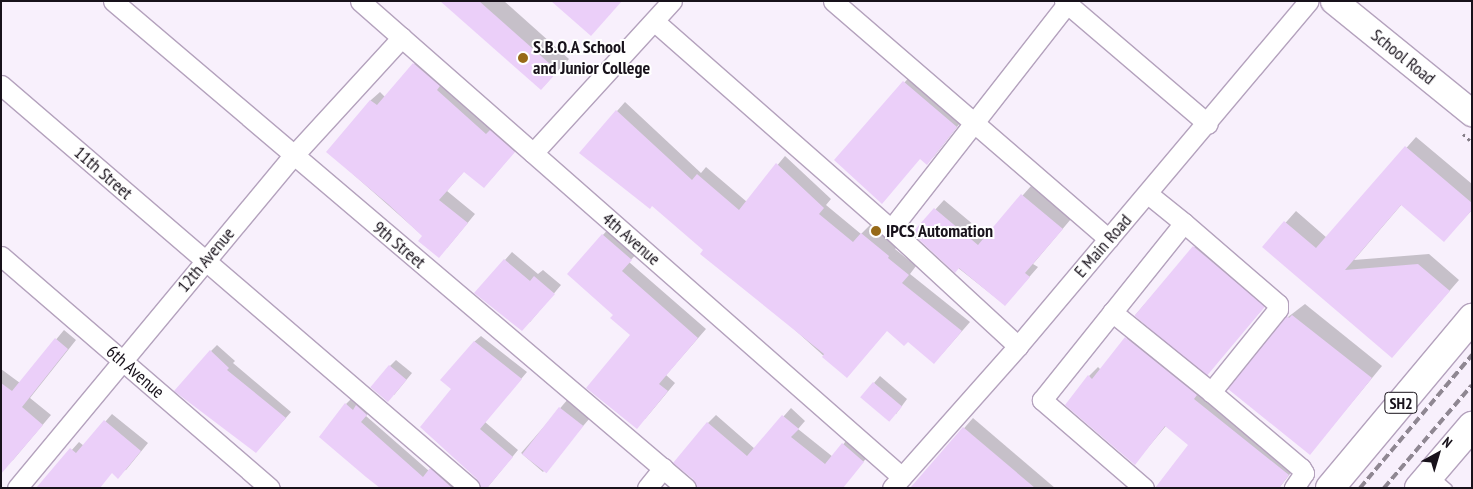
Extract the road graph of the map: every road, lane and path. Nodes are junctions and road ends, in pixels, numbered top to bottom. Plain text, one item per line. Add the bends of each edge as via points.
1 (113, 1) edge
2 (360, 1) edge
3 (672, 1) edge
4 (833, 1) edge
5 (1309, 1) edge
6 (1334, 1) edge
7 (1066, 2) edge
8 (654, 21) junction
9 (402, 38) junction
10 (1, 85) edge
11 (1472, 113) edge
12 (1208, 124) junction
13 (975, 125) junction
14 (533, 152) junction
15 (293, 156) junction
16 (1148, 194) junction
17 (1184, 223) junction
18 (891, 229) junction
19 (1109, 239) junction
20 (1, 256) edge
21 (204, 261) junction
22 (1112, 312) junction
23 (1472, 318) edge
24 (1018, 346) junction
25 (121, 361) junction
26 (1211, 392) junction
27 (1472, 426) edge
28 (664, 468) junction
29 (897, 482) edge
30 (1432, 483) edge
31 (17, 488) edge
32 (270, 488) edge
33 (470, 488) edge
34 (647, 488) edge
35 (686, 488) edge
36 (1144, 488) edge
37 (1294, 488) edge
38 (1330, 488) edge

1 - 15 street, 9th Street
2 - 9 street, 4th Avenue
3 - 8 street
4 - 13 street
5 - 12 street, E Main Road
6 - 11 street, School Road
7 - 12 street
7 - 13 street
8 - 14 street
8 - 18 street
9 - 14 street, 4th Avenue
9 - 15 street, 12th Avenue
10 - 21 street, 11th Street
12 - 16 street, E Main Road
13 - 18 street
13 - 19 street
14 - 29 street, 4th Avenue
15 - 21 street, 12th Avenue
15 - 28 street, 9th Street
16 - 17 street
16 - 19 street, E Main Road
17 - 22 street
17 - 26 street via 1278,304 1278,309
18 - 24 street
19 - 24 street, E Main Road
20 - 25 street, 6th Avenue
21 - 25 street, 12th Avenue
21 - 33 street, 11th Street
22 - 26 street
22 - 36 street via 1042,400
23 - 38 main road, SH2
24 - 29 street, E Main Road
25 - 31 street, 12th Avenue
25 - 32 street, 6th Avenue
26 - 37 street via 1301,468 1304,472
27 - 30 main road
28 - 34 street
28 - 35 street, 9th Street

